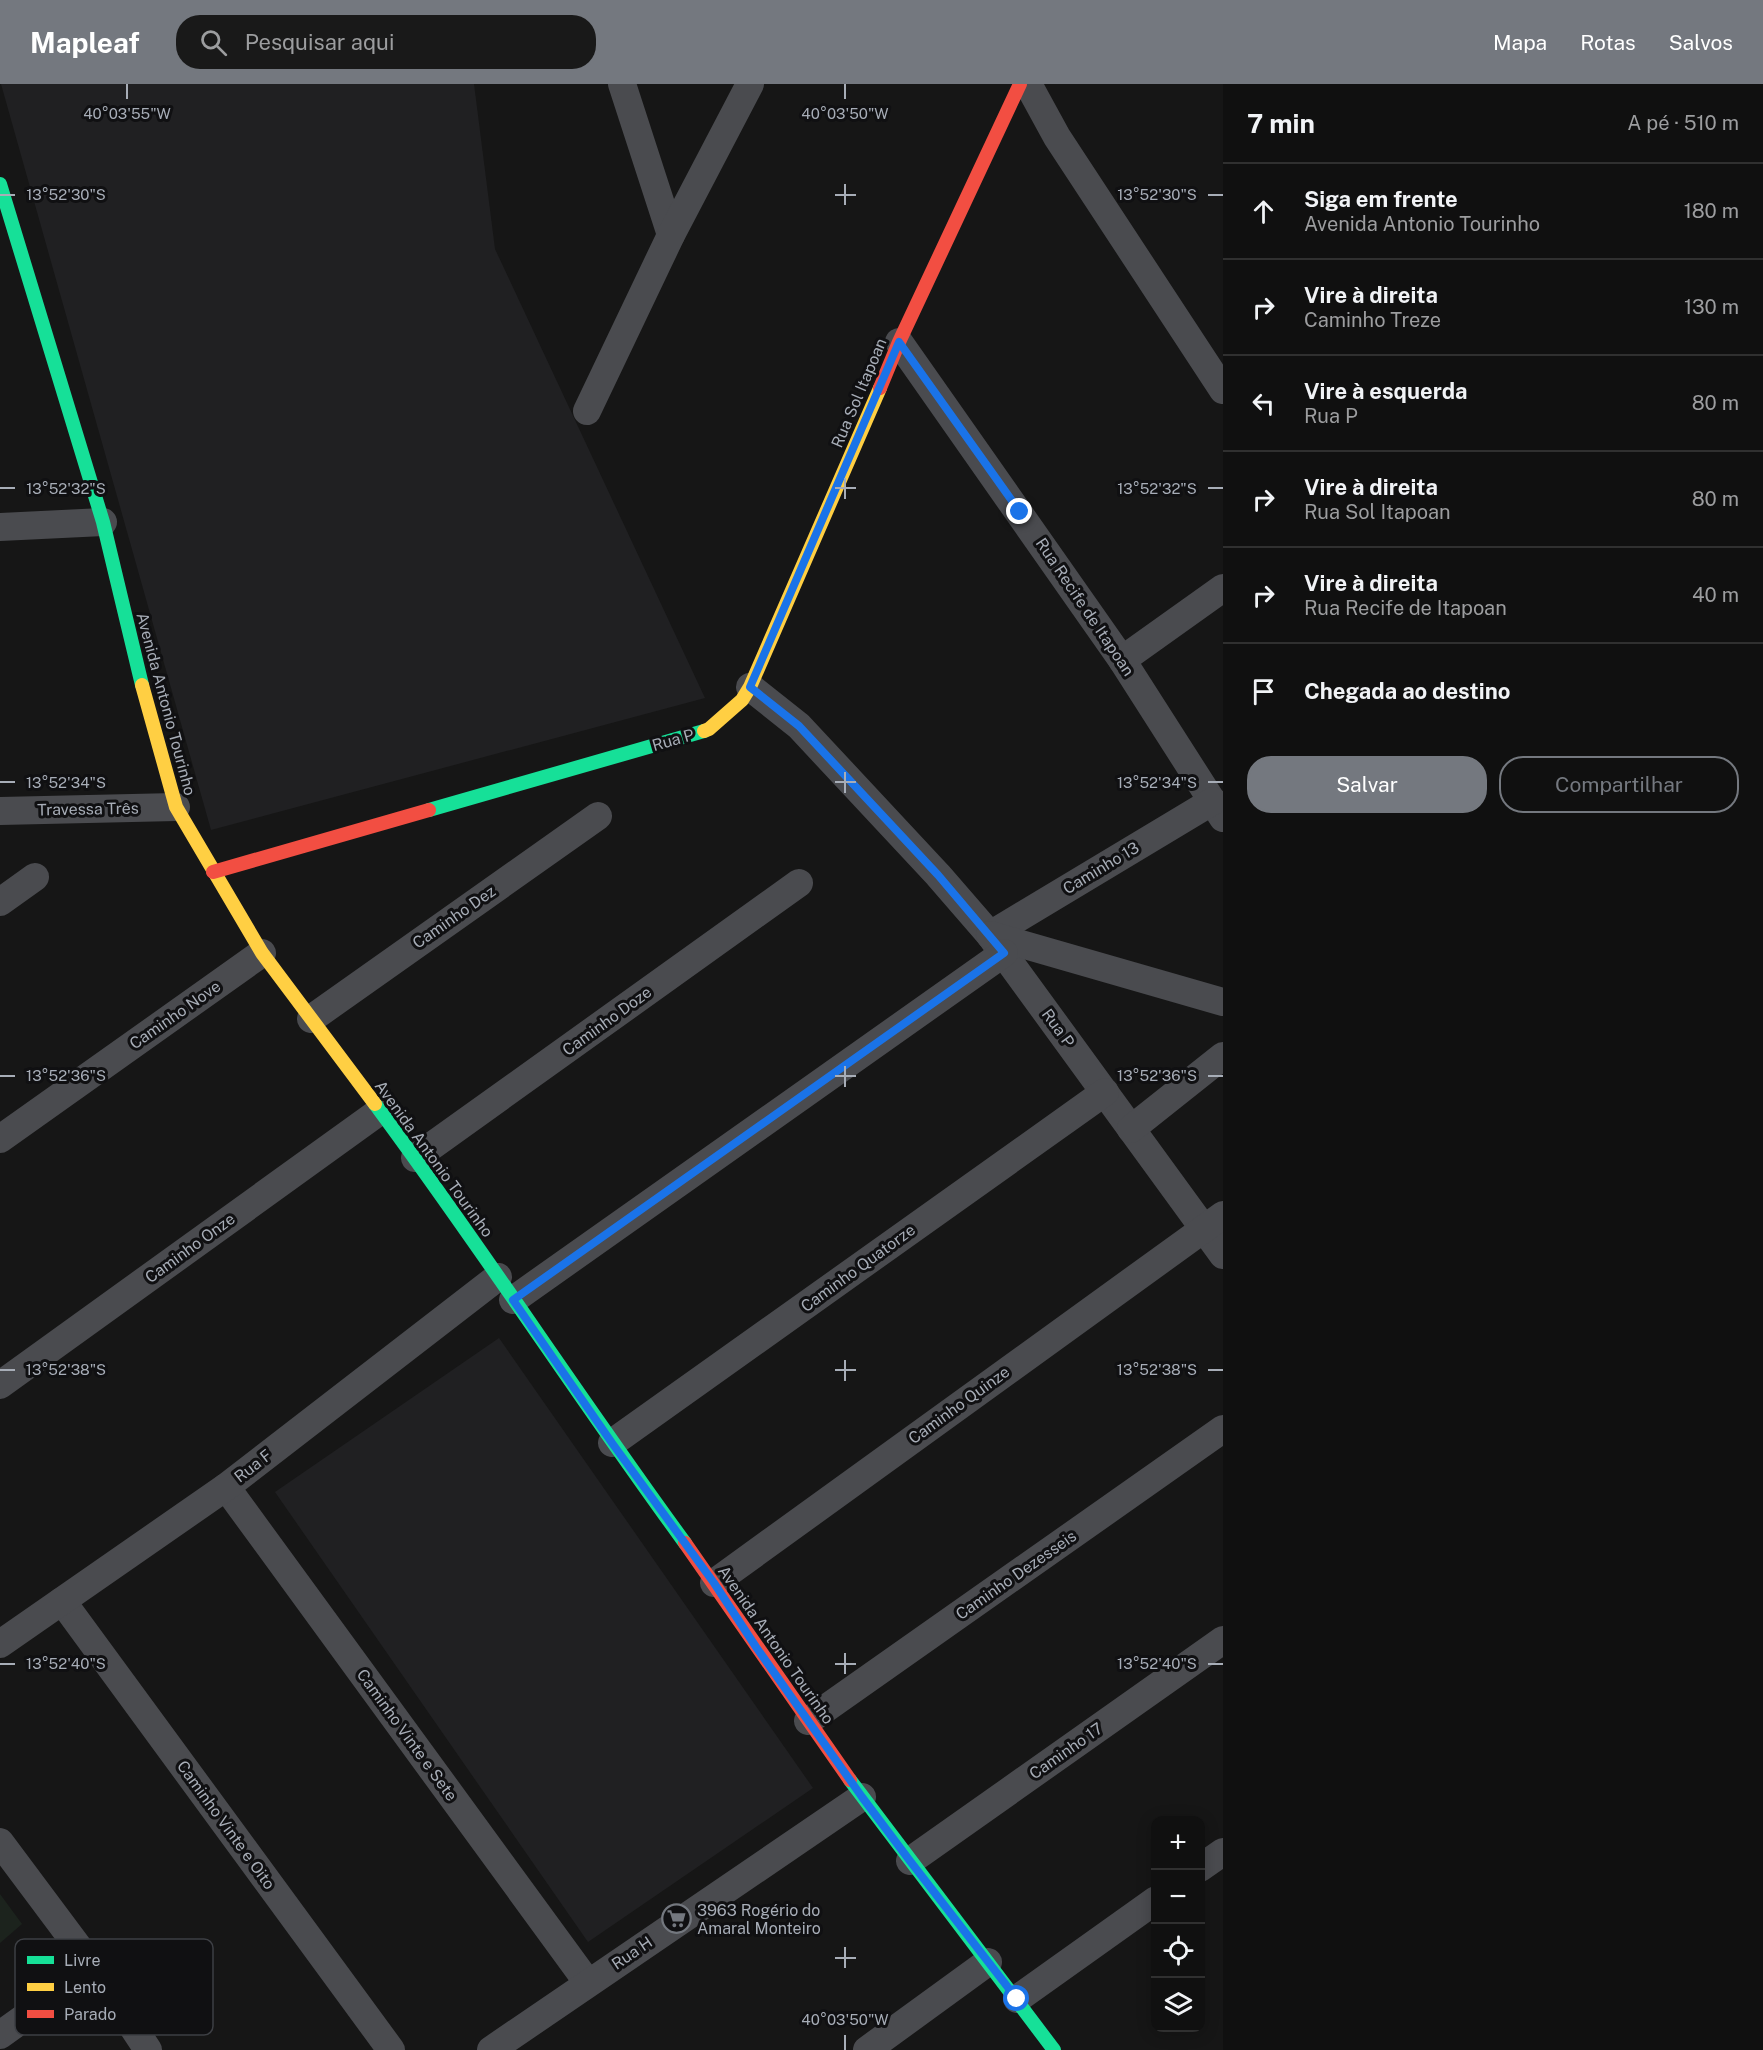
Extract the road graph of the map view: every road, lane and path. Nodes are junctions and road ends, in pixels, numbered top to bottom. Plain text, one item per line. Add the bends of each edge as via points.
1 (622, 84) edge
2 (750, 84) edge
3 (1020, 84) edge
4 (1028, 84) edge
5 (0, 184) edge
6 (671, 235) junction
7 (899, 342) junction
8 (1223, 390) edge
9 (587, 411) dead end
10 (103, 522) junction
11 (0, 527) edge
12 (1223, 588) edge
13 (1122, 660) junction
14 (750, 687) junction
15 (176, 807) junction
16 (1218, 810) edge
17 (0, 811) edge
18 (598, 816) dead end
19 (213, 872) junction
20 (35, 877) dead end
21 (799, 883) dead end
22 (0, 902) edge
23 (997, 944) junction
24 (262, 953) junction
25 (1223, 1002) edge
26 (311, 1019) junction
27 (1223, 1056) edge
28 (1104, 1092) junction
29 (380, 1111) junction
30 (1131, 1129) junction
31 (0, 1139) edge
32 (415, 1158) junction
33 (1214, 1221) edge
34 (1223, 1255) edge
35 (498, 1277) junction
36 (513, 1300) junction
37 (0, 1385) edge
38 (1223, 1429) edge
39 (612, 1443) junction
40 (226, 1487) junction
41 (714, 1583) junction
42 (62, 1601) junction
43 (1223, 1640) edge
44 (0, 1644) edge
45 (808, 1721) junction
46 (862, 1797) junction
47 (0, 1842) edge
48 (1223, 1852) edge
49 (910, 1861) junction
50 (1205, 1865) edge
51 (1151, 1903) edge
52 (72, 1939) edge
53 (988, 1962) junction
54 (588, 1983) junction
55 (1017, 1999) junction
56 (15, 2024) edge
57 (0, 2035) edge
58 (138, 2035) edge
59 (148, 2050) edge
60 (391, 2050) edge
61 (491, 2050) edge
62 (867, 2050) edge
63 (1054, 2050) edge

1 - 6 street
2 - 6 street
3 - 7 street, Rua Sol Itapoan
4 - 8 street via 1057,137
5 - 10 street, Avenida Antonio Tourinho
6 - 9 street
7 - 13 street, Rua Recife de Itapoan
7 - 14 street, Rua Sol Itapoan
10 - 11 street
10 - 15 street, Avenida Antonio Tourinho
12 - 13 street
13 - 16 street, Rua Recife de Itapoan
14 - 19 street, Rua P via 742,700 709,729
14 - 23 street, Rua P via 799,726
15 - 17 street, Travessa Três
15 - 19 street, Avenida Antonio Tourinho
16 - 23 street, Caminho 13
18 - 26 street, Caminho Dez
19 - 24 street, Avenida Antonio Tourinho
20 - 22 street
21 - 32 street, Caminho Doze
23 - 25 street
23 - 28 street, Rua P
23 - 36 street, Caminho 13
24 - 26 street, Avenida Antonio Tourinho
24 - 31 street, Caminho Nove
26 - 29 street, Avenida Antonio Tourinho
27 - 30 street
28 - 30 street, Rua P
28 - 39 street, Caminho Quatorze
29 - 32 street, Avenida Antonio Tourinho
29 - 37 street, Caminho Onze
30 - 33 street, Rua P
32 - 35 street, Avenida Antonio Tourinho
33 - 34 street, Rua P
33 - 41 street, Caminho Quinze
35 - 36 street, Avenida Antonio Tourinho
35 - 40 street, Rua F
36 - 39 street, Avenida Antonio Tourinho
38 - 45 street, Caminho Dezesseis
39 - 41 street, Avenida Antonio Tourinho
40 - 42 street, Rua F
40 - 54 street, Caminho Vinte e Sete
41 - 45 street, Avenida Antonio Tourinho
42 - 44 street, Rua F
42 - 60 street, Caminho Vinte e Oito
43 - 49 street, Caminho 17
45 - 46 street, Avenida Antonio Tourinho
46 - 49 street, Avenida Antonio Tourinho
46 - 54 street, Rua H
47 - 52 street
48 - 50 street
49 - 53 street, Avenida Antonio Tourinho
51 - 55 street
53 - 55 street, Avenida Antonio Tourinho
53 - 62 street
54 - 61 street, Rua H
55 - 63 street, Avenida Antonio Tourinho
56 - 57 street
58 - 59 street

